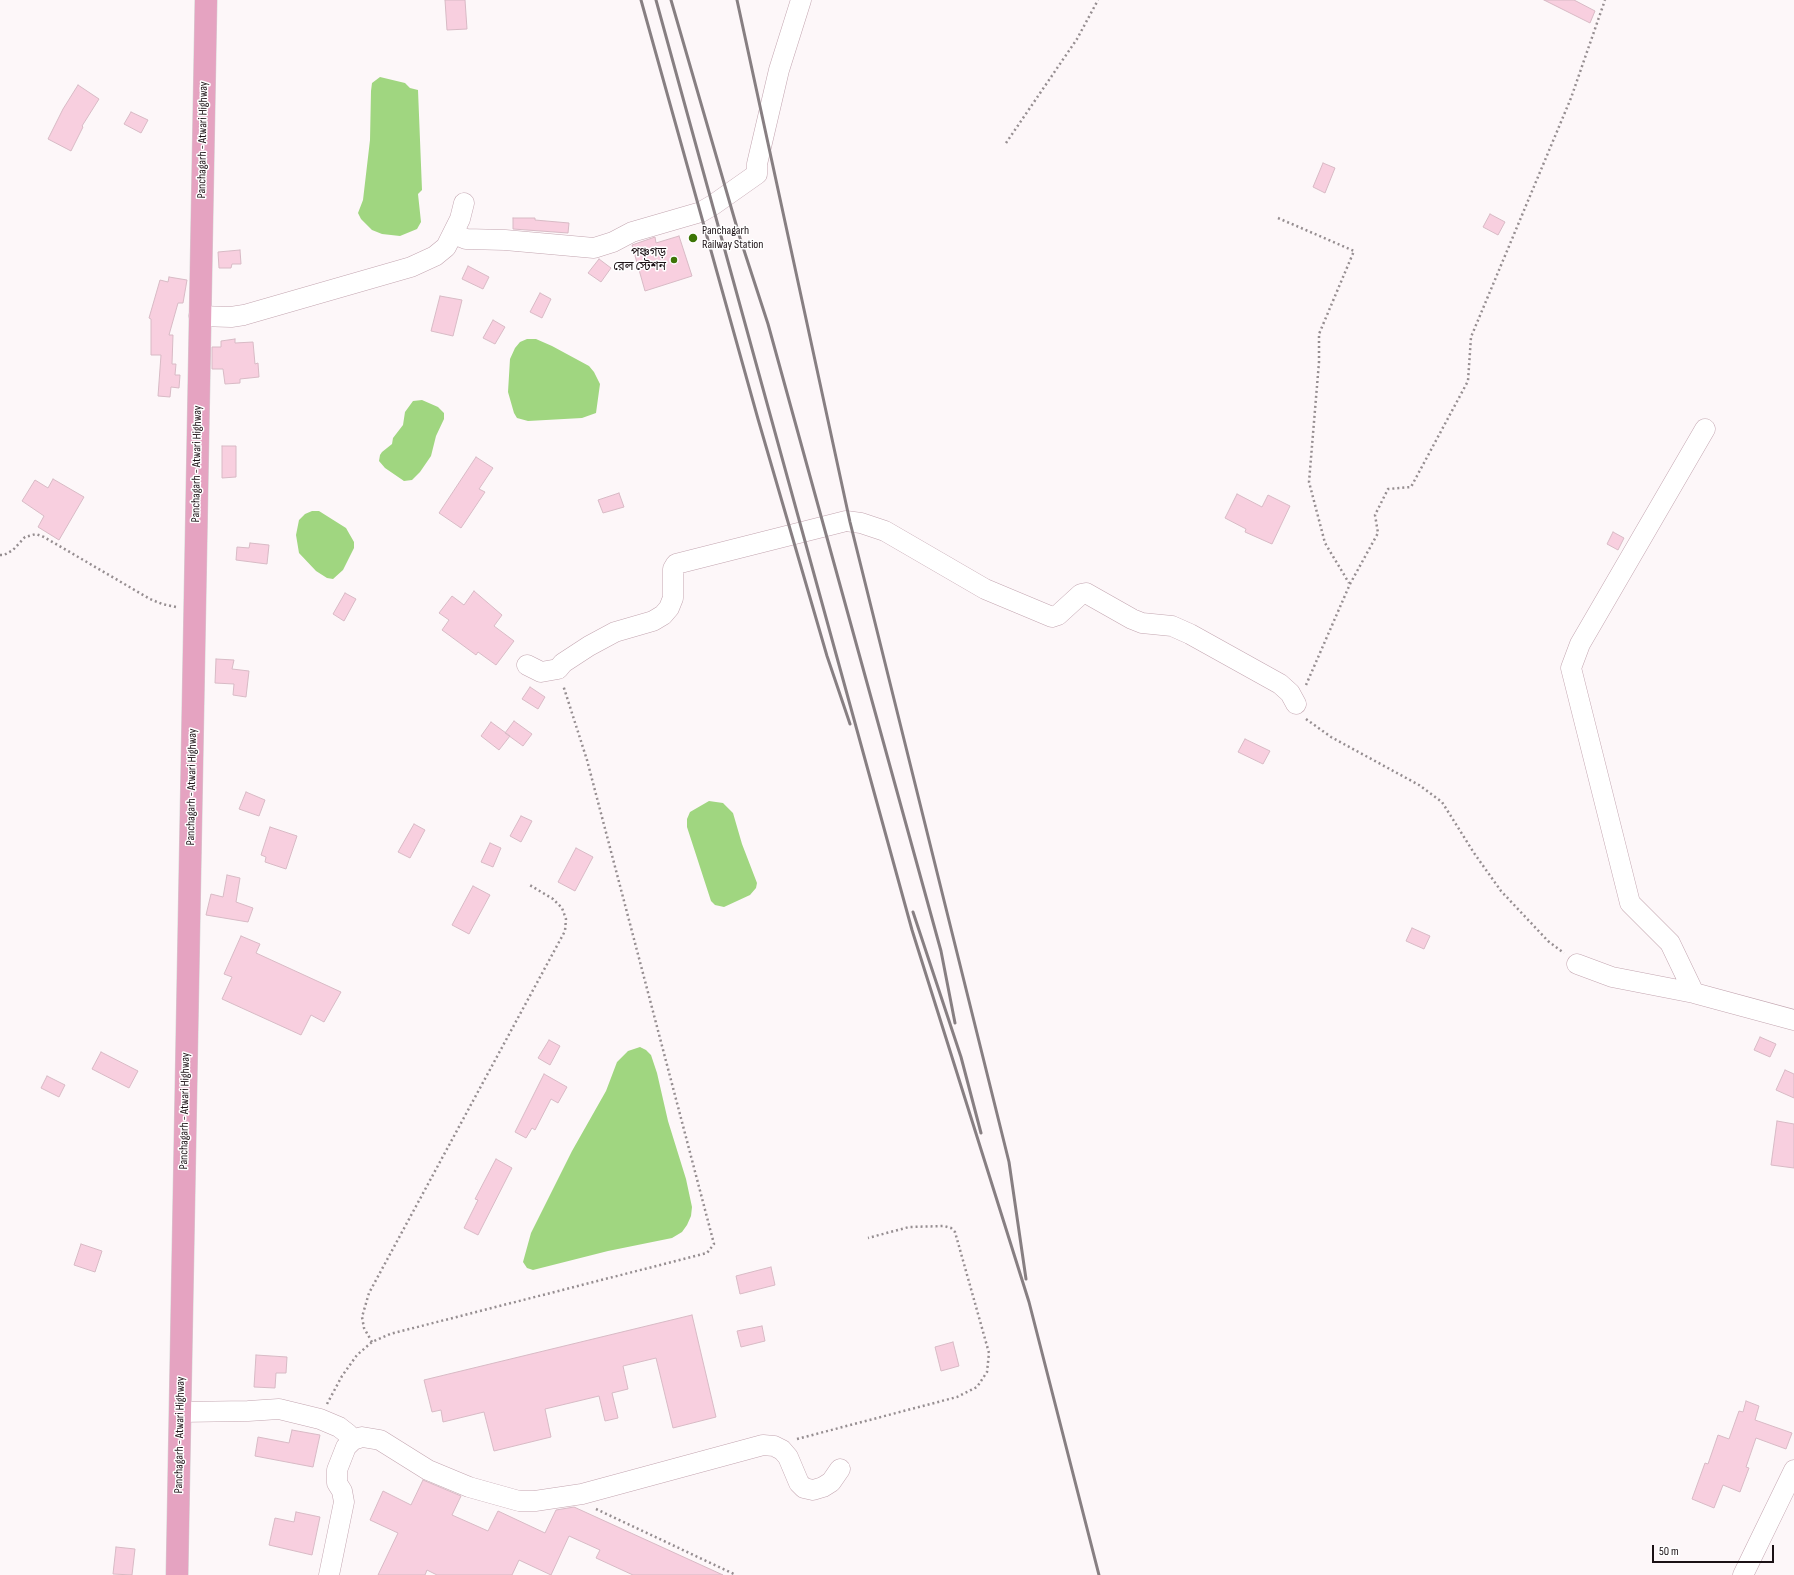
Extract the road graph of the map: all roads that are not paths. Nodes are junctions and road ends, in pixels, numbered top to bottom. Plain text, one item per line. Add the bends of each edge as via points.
1 (206, 0) edge
2 (802, 0) edge
3 (464, 203) dead end
4 (454, 234) junction
5 (199, 316) junction
6 (1705, 429) dead end
7 (527, 665) dead end
8 (1296, 704) road end
9 (1577, 964) road end
10 (1694, 993) junction
11 (1794, 1020) edge
12 (181, 1412) junction
13 (353, 1440) junction
14 (840, 1469) dead end
15 (1794, 1470) edge
16 (177, 1575) edge
17 (329, 1575) edge
18 (1743, 1575) edge

1 - 5 main road, Panchagarh - Atwari Highway
2 - 4 street via 779,70 757,164 757,174 713,205 701,212 632,232 594,248 466,239
3 - 4 street
4 - 5 street via 446,247 411,267 244,315
5 - 12 main road, Panchagarh - Atwari Highway
6 - 10 street via 1580,644 1571,668 1630,903 1670,943
7 - 8 street via 541,672 558,669 563,663 615,632 653,621 663,615 673,598 673,569 676,564 846,522 862,523 885,531 985,589 1052,617 1058,616 1081,594 1086,593 1142,623 1172,626 1280,684 1290,693
9 - 10 street via 1612,977
10 - 11 street
12 - 13 street via 279,1409 320,1419 339,1427
12 - 16 main road, Panchagarh - Atwari Highway
13 - 14 street via 362,1437 380,1440 428,1470 469,1487 519,1501 582,1494 763,1445 782,1450 804,1488 823,1488
13 - 17 street via 346,1447 337,1470 337,1482 344,1502
15 - 18 street

